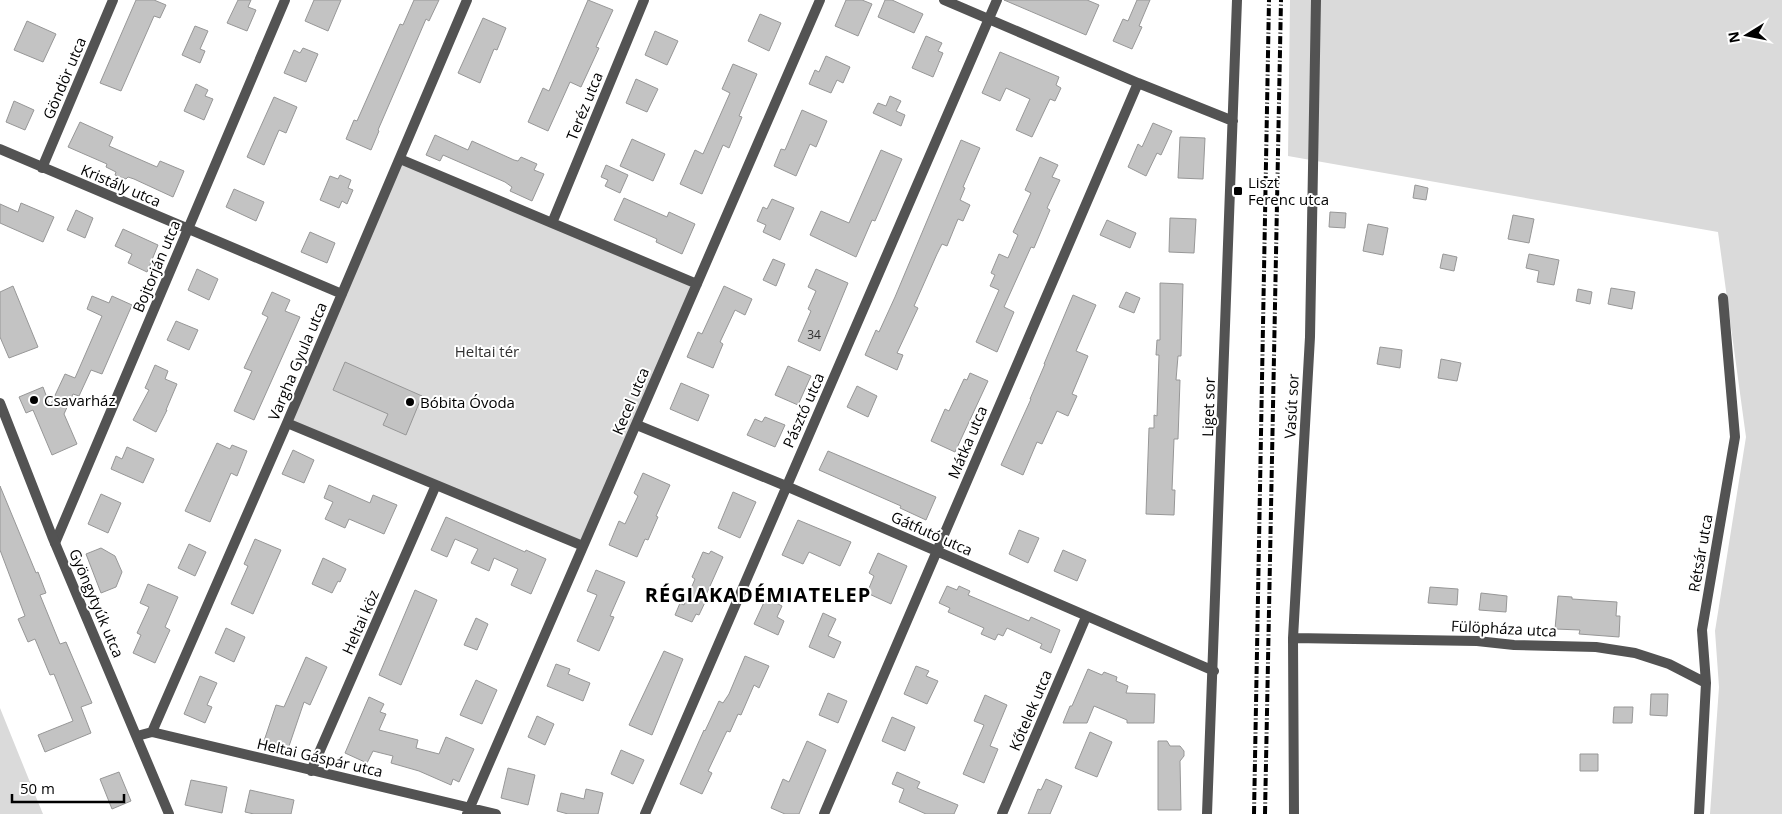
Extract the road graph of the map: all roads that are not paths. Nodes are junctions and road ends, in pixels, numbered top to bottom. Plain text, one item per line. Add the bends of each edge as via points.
1 (113, 0) edge
2 (285, 0) edge
3 (467, 0) edge
4 (644, 0) edge
5 (820, 0) edge
6 (944, 0) edge
7 (997, 0) edge
8 (1237, 0) edge
9 (1316, 0) edge
10 (989, 19) junction
11 (1138, 83) junction
12 (1233, 121) junction
13 (0, 149) edge
14 (400, 159) junction
15 (42, 168) junction
16 (552, 223) junction
17 (187, 229) junction
18 (697, 284) junction
19 (342, 294) junction
20 (1723, 298) dead end
21 (0, 403) edge
22 (287, 423) junction
23 (637, 426) junction
24 (436, 485) junction
25 (786, 486) junction
26 (55, 543) junction
27 (583, 546) junction
28 (936, 551) junction
29 (1086, 617) junction
30 (1293, 638) junction
31 (1214, 671) junction
32 (1706, 684) junction
33 (152, 732) junction
34 (137, 736) junction
35 (311, 771) junction
36 (468, 811) edge
37 (169, 814) edge
38 (496, 814) edge
39 (645, 814) edge
40 (824, 814) edge
41 (1002, 814) edge
42 (1207, 814) edge
43 (1294, 814) edge
44 (1699, 814) edge

1 - 15 street, Göndör utca
2 - 17 street, Bojtorján utca
3 - 14 street, Vargha Gyula utca
4 - 16 street, Teréz utca
5 - 18 street, Kecel utca
6 - 10 street
7 - 10 street, Pásztó utca
8 - 12 street, Liget sor
9 - 30 street, Vasút sor via 1310,337
10 - 11 street
10 - 25 street, Pásztó utca
11 - 12 street
11 - 28 street, Mátka utca
12 - 31 street, Liget sor
13 - 15 street, Kristály utca
14 - 16 street
14 - 19 street, Vargha Gyula utca
15 - 17 street, Kristály utca
16 - 18 street
17 - 19 street, Kristály utca
17 - 26 street, Bojtorján utca
18 - 23 street, Kecel utca
19 - 22 street, Vargha Gyula utca
20 - 32 street, Rétsár utca via 1735,437 1702,630
21 - 26 street, Gyöngytyúk utca
22 - 24 street
22 - 33 street, Vargha Gyula utca
23 - 25 street, Gátfutó utca
23 - 27 street, Kecel utca
24 - 27 street
24 - 35 street, Heltai köz
25 - 28 street, Gátfutó utca
25 - 39 street, Pásztó utca
26 - 34 street, Gyöngytyúk utca
27 - 36 street, Kecel utca
28 - 29 street, Gátfutó utca
28 - 40 street, Mátka utca
29 - 31 street, Gátfutó utca
29 - 41 street, Kőtelek utca
30 - 32 street, Fülöpháza utca via 1596,647 1635,653 1669,664
30 - 43 street, Vasút sor
31 - 42 street, Liget sor
32 - 44 street, Rétsár utca
33 - 34 street, Heltai Gáspár utca
33 - 35 street, Heltai Gáspár utca
34 - 37 street, Gyöngytyúk utca
35 - 36 street, Heltai Gáspár utca
36 - 38 street, Heltai Gáspár utca

